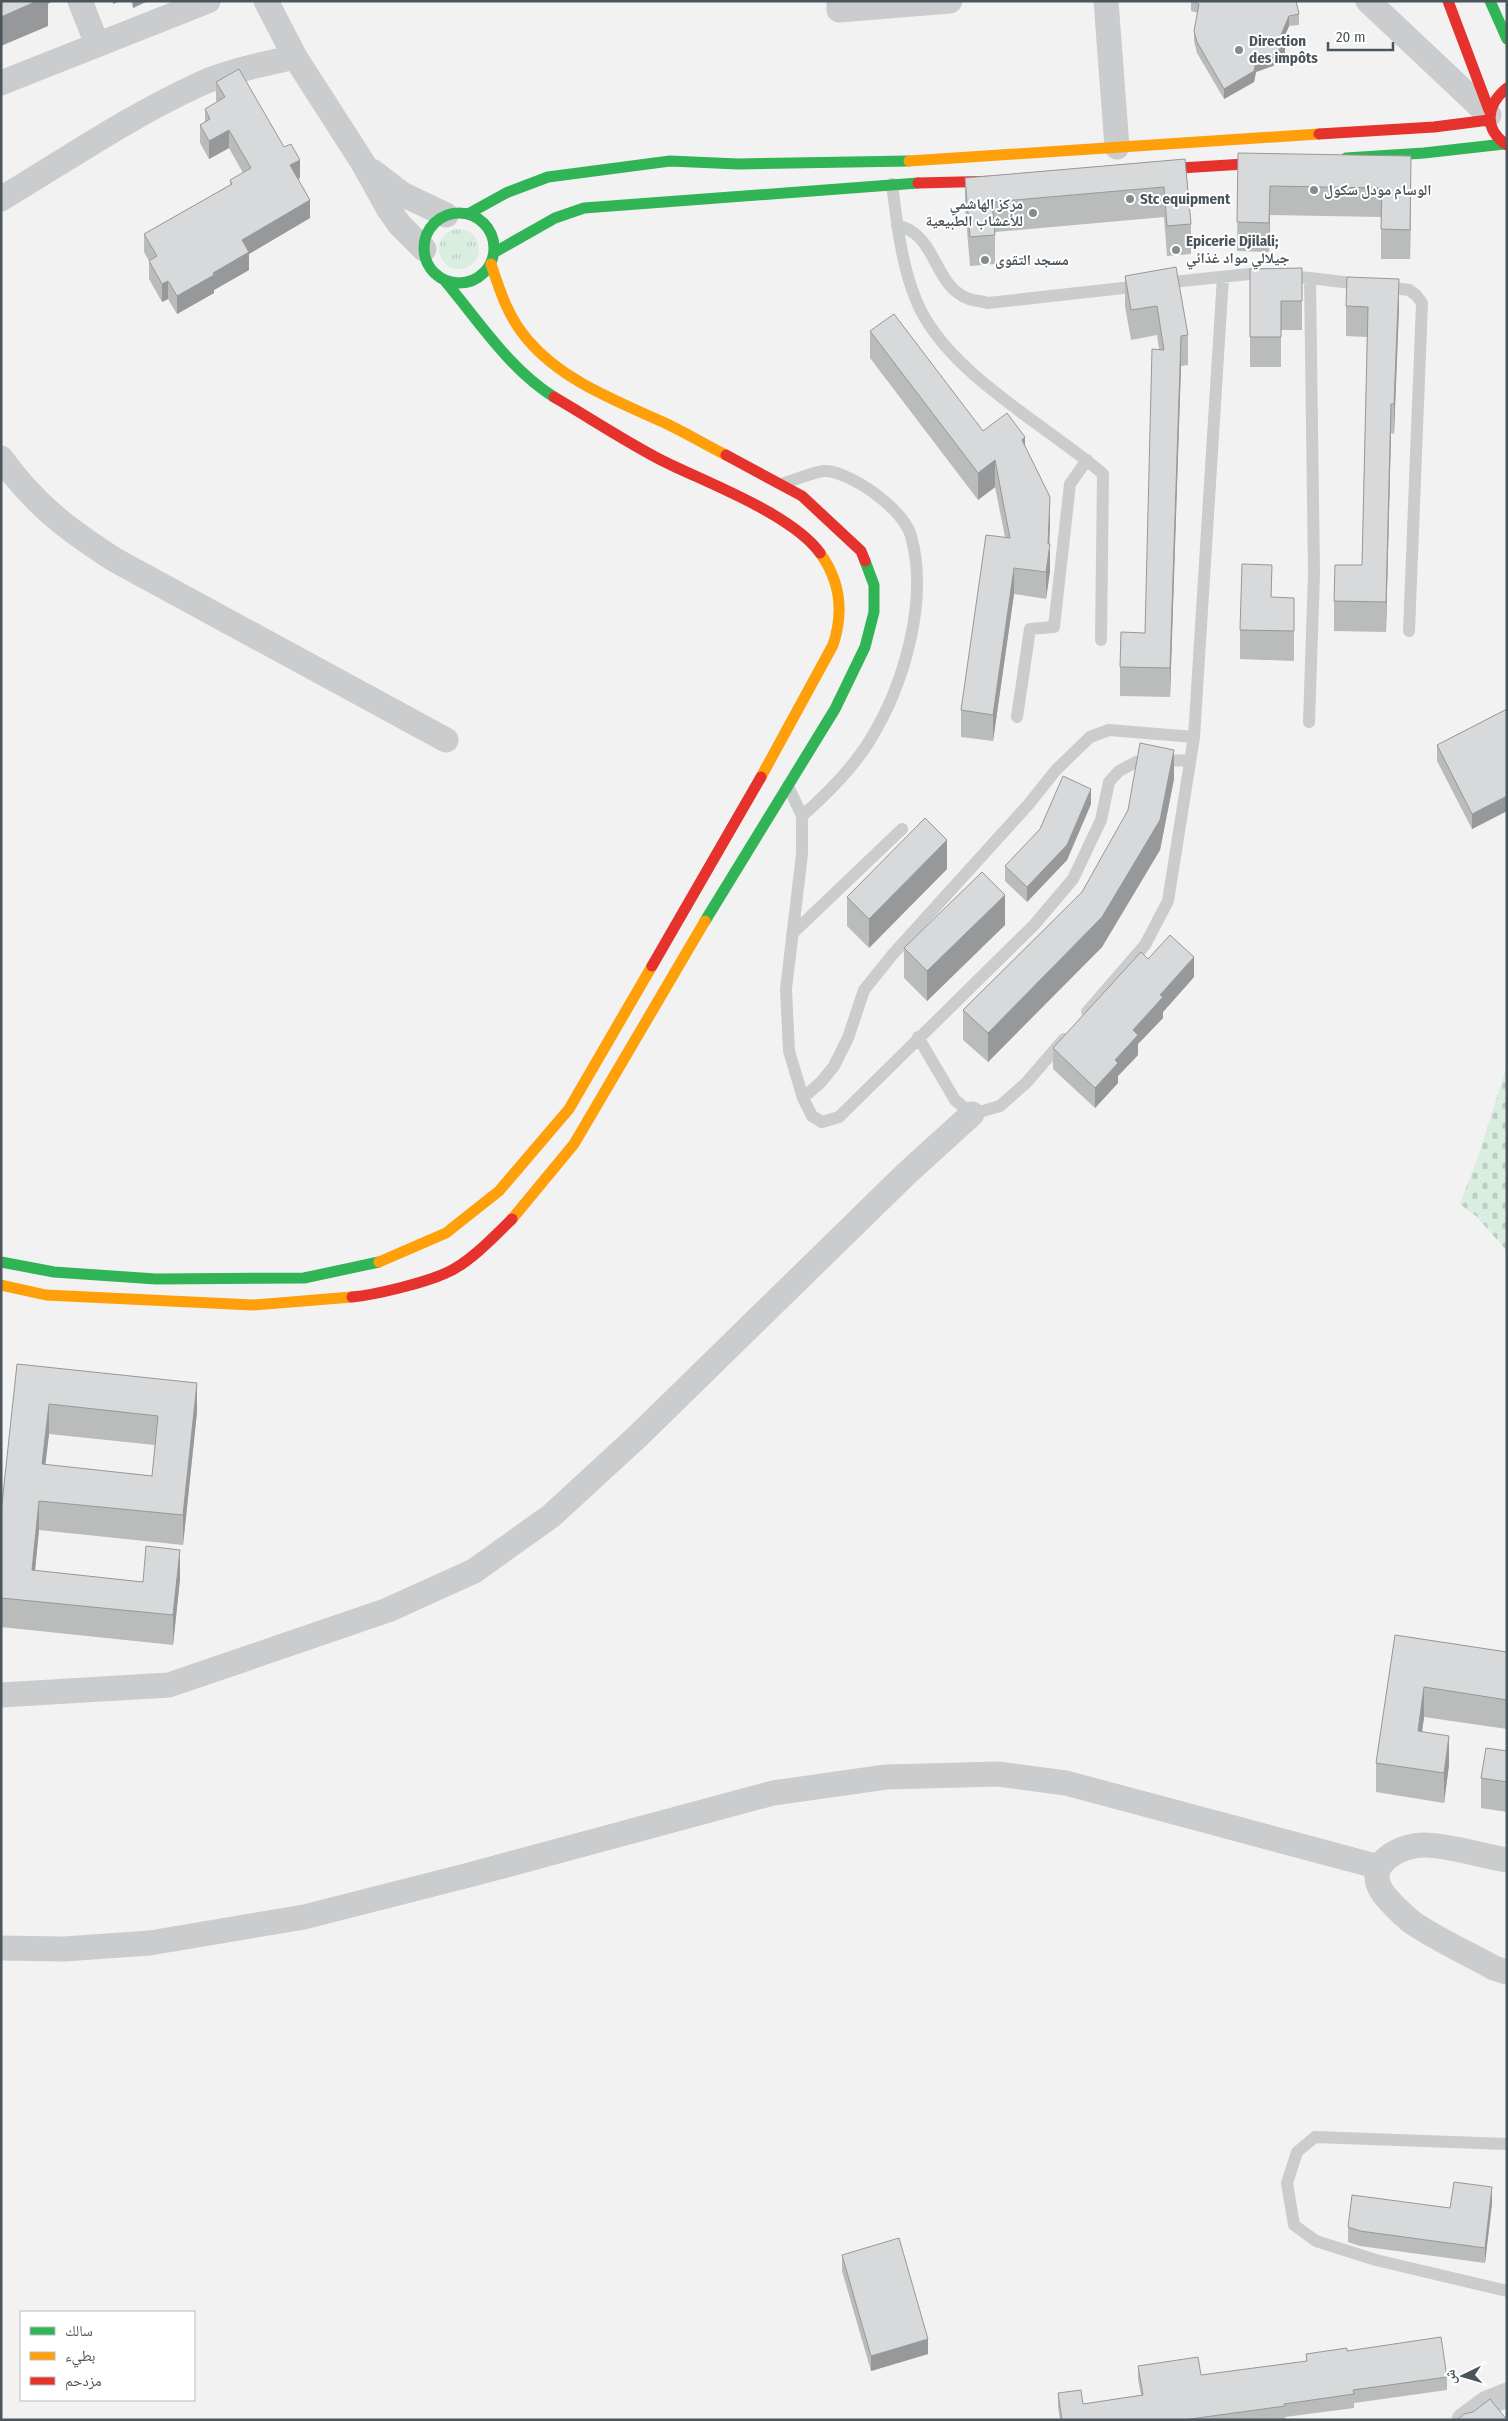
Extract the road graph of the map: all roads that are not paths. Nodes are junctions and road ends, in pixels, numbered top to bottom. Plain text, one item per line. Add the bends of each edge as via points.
1 (80, 1) edge
2 (208, 1) edge
3 (266, 1) edge
4 (838, 1) edge
5 (950, 1) edge
6 (1106, 1) edge
7 (1368, 1) edge
8 (1448, 1) edge
9 (1490, 1) edge
10 (1507, 39) edge
11 (97, 44) junction
12 (295, 57) junction
13 (1, 83) edge
14 (1507, 88) edge
15 (1489, 115) junction
16 (1505, 145) edge
17 (1118, 147) junction
18 (1333, 158) edge
19 (1284, 162) edge
20 (363, 163) junction
21 (1135, 172) edge
22 (1017, 180) edge
23 (892, 184) junction
24 (1, 199) edge
25 (457, 215) junction
26 (897, 225) junction
27 (424, 249) junction
28 (495, 252) junction
29 (491, 264) junction
30 (1223, 277) junction
31 (1310, 278) junction
32 (445, 282) junction
33 (1, 458) edge
34 (1087, 460) junction
35 (780, 485) junction
36 (1410, 631) dead end
37 (1101, 640) dead end
38 (1017, 717) dead end
39 (1309, 722) dead end
40 (1194, 737) junction
41 (446, 740) dead end
42 (1190, 760) junction
43 (788, 784) junction
44 (802, 816) junction
45 (902, 829) dead end
46 (792, 934) junction
47 (918, 1037) junction
48 (803, 1098) junction
49 (972, 1114) junction
50 (1, 1262) edge
51 (1, 1285) edge
52 (1, 1695) edge
53 (1507, 1860) edge
54 (1379, 1867) junction
55 (1, 1948) edge
56 (1507, 1972) edge
57 (1507, 2144) edge
58 (1507, 2291) edge
59 (1507, 2395) edge
60 (1464, 2420) edge

1 - 11 street
2 - 11 street
3 - 12 street
4 - 5 street via 839,10
6 - 17 street
7 - 15 street
8 - 15 main road
9 - 10 main road
11 - 13 street
12 - 20 street
12 - 24 street via 258,65 201,84 114,130
14 - 15 main road via 1493,101
15 - 16 main road via 1496,138
15 - 17 main road via 1434,126
16 - 18 main road
17 - 25 main road via 938,160 738,164 670,161 548,177
19 - 21 main road
20 - 25 street via 402,194
20 - 27 street via 399,224
22 - 23 main road
23 - 26 lane
23 - 28 main road via 584,208 555,218
25 - 27 main road via 439,219 427,232
25 - 28 main road via 480,219 494,240
26 - 30 lane via 912,231 926,246 951,287 969,299 988,302
26 - 34 lane via 916,300 940,340 984,382
27 - 32 main road via 430,269
28 - 29 main road
29 - 32 main road via 476,280 461,284
29 - 35 main road via 504,304 511,315 527,339 556,366 590,388
30 - 31 lane via 1249,274
30 - 40 lane
31 - 36 lane via 1409,290 1422,303
31 - 39 lane via 1314,574
32 - 50 main road via 507,356 545,391 661,460 791,526 818,549 830,567 838,593 840,624 833,645 776,752 568,1109 499,1191 446,1233 386,1260 304,1278 156,1279 54,1272
33 - 41 street via 44,509 115,560
34 - 37 lane via 1103,474
34 - 38 lane via 1070,484 1054,627 1030,629
35 - 43 main road via 802,496 861,551 874,585 874,612 865,647 835,708
35 - 44 lane via 825,471 862,483 891,505 911,535 916,574 911,641 884,712 870,740 832,788
40 - 42 lane
40 - 48 lane via 1109,730 1090,737 1056,770 864,990 848,1038 834,1066
42 - 47 lane via 1136,762 1119,771 1109,782 1101,820 1073,879 1034,925
42 - 49 lane via 1168,901 1145,945 1026,1083 1000,1106
43 - 44 lane
43 - 51 main road via 574,1144 518,1214 488,1243 447,1273 366,1296 253,1305 46,1296
44 - 46 lane via 802,854
45 - 46 lane
46 - 48 lane via 786,989 789,1051
47 - 48 lane via 839,1117 822,1122 812,1116
47 - 49 lane via 955,1100
49 - 52 street via 906,1174 638,1436 558,1509 474,1571 388,1610 169,1685
53 - 54 street via 1425,1845 1405,1847 1387,1857
54 - 55 street via 1066,1783 998,1774 886,1777 773,1793 469,1876 304,1917 150,1943
54 - 56 street via 1377,1879 1381,1891 1413,1922 1494,1968
57 - 58 lane via 1316,2137 1297,2152 1287,2183 1294,2225 1316,2241 1376,2260
59 - 60 street via 1487,2403

